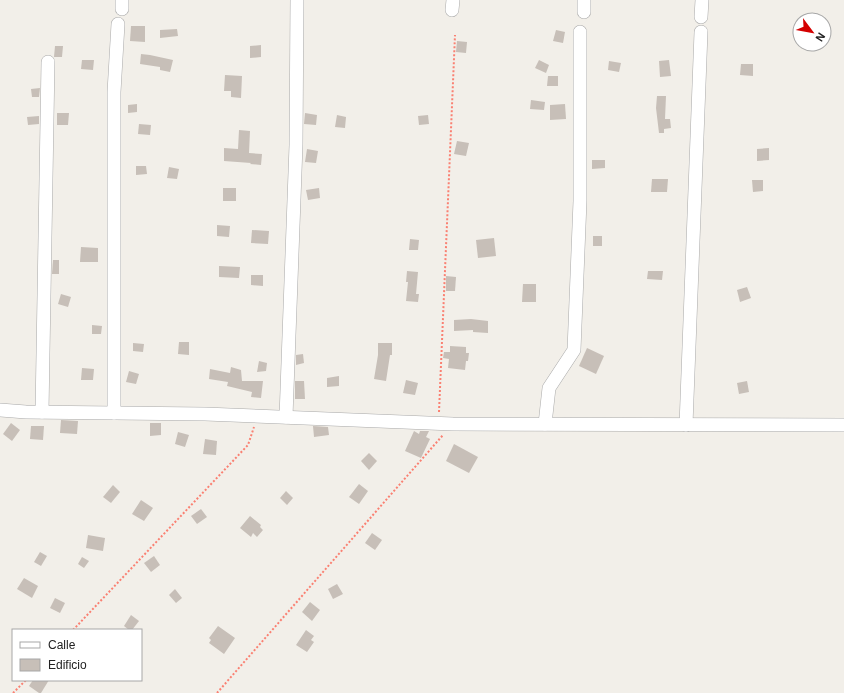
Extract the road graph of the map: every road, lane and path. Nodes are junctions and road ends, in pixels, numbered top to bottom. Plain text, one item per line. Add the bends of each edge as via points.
1 (297, 0) edge
2 (702, 0) edge
3 (702, 17) dead end
4 (118, 24) dead end
5 (580, 32) dead end
6 (700, 32) dead end
7 (455, 35) dead end
8 (48, 62) dead end
9 (0, 410) edge
10 (42, 412) junction
11 (114, 413) junction
12 (257, 416) junction
13 (286, 418) junction
14 (438, 423) junction
15 (453, 424) junction
16 (545, 424) junction
17 (686, 425) junction
18 (844, 425) edge
19 (74, 629) edge
20 (25, 681) edge
21 (13, 693) edge
22 (217, 693) edge

1 - 13 street via 296,145
2 - 3 street
4 - 11 street via 114,92
5 - 16 street via 580,201 574,350 549,388
6 - 17 street
7 - 14 path
8 - 10 street
9 - 10 street
10 - 11 street
11 - 12 street
12 - 13 street
12 - 19 path via 248,445
13 - 14 street
14 - 15 street
15 - 16 street
15 - 22 path
16 - 17 street
17 - 18 street
20 - 21 path

